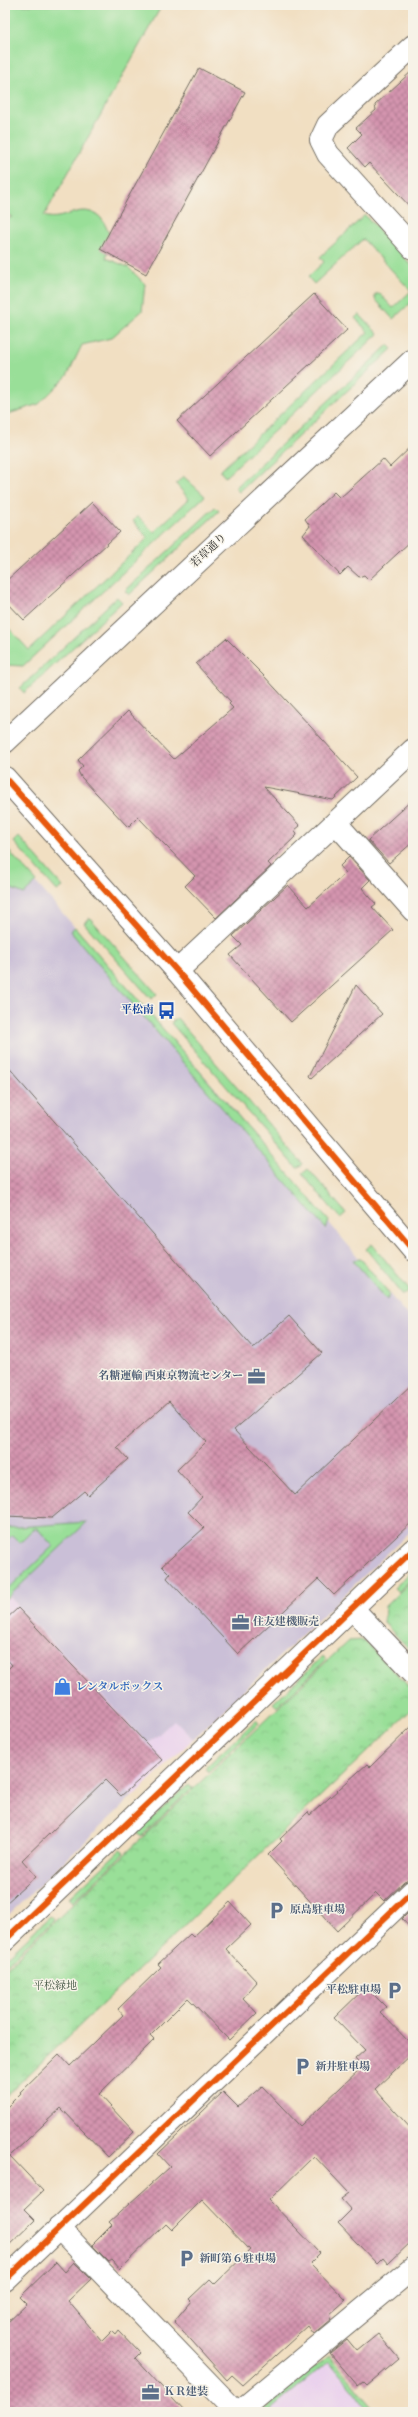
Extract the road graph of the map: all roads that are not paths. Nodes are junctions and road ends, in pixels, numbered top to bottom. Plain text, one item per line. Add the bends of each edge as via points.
1 (413, 46) edge
2 (413, 248) edge
3 (413, 360) edge
4 (5, 742) edge
5 (413, 750) edge
6 (5, 778) edge
7 (336, 823) junction
8 (413, 910) edge
9 (177, 971) junction
10 (413, 1250) edge
11 (413, 1550) edge
12 (352, 1608) junction
13 (413, 1672) edge
14 (413, 1891) edge
15 (5, 1940) edge
16 (59, 2228) junction
17 (413, 2268) edge
18 (5, 2280) edge
19 (236, 2412) edge
20 (239, 2412) edge

1 - 2 street via 328,125 321,140 328,154
3 - 4 street, 若草通り
5 - 7 street
6 - 9 street
7 - 8 street
7 - 9 street
9 - 10 street
11 - 12 street
12 - 13 street
12 - 15 street
14 - 16 street
16 - 18 street
16 - 19 street
17 - 20 street

